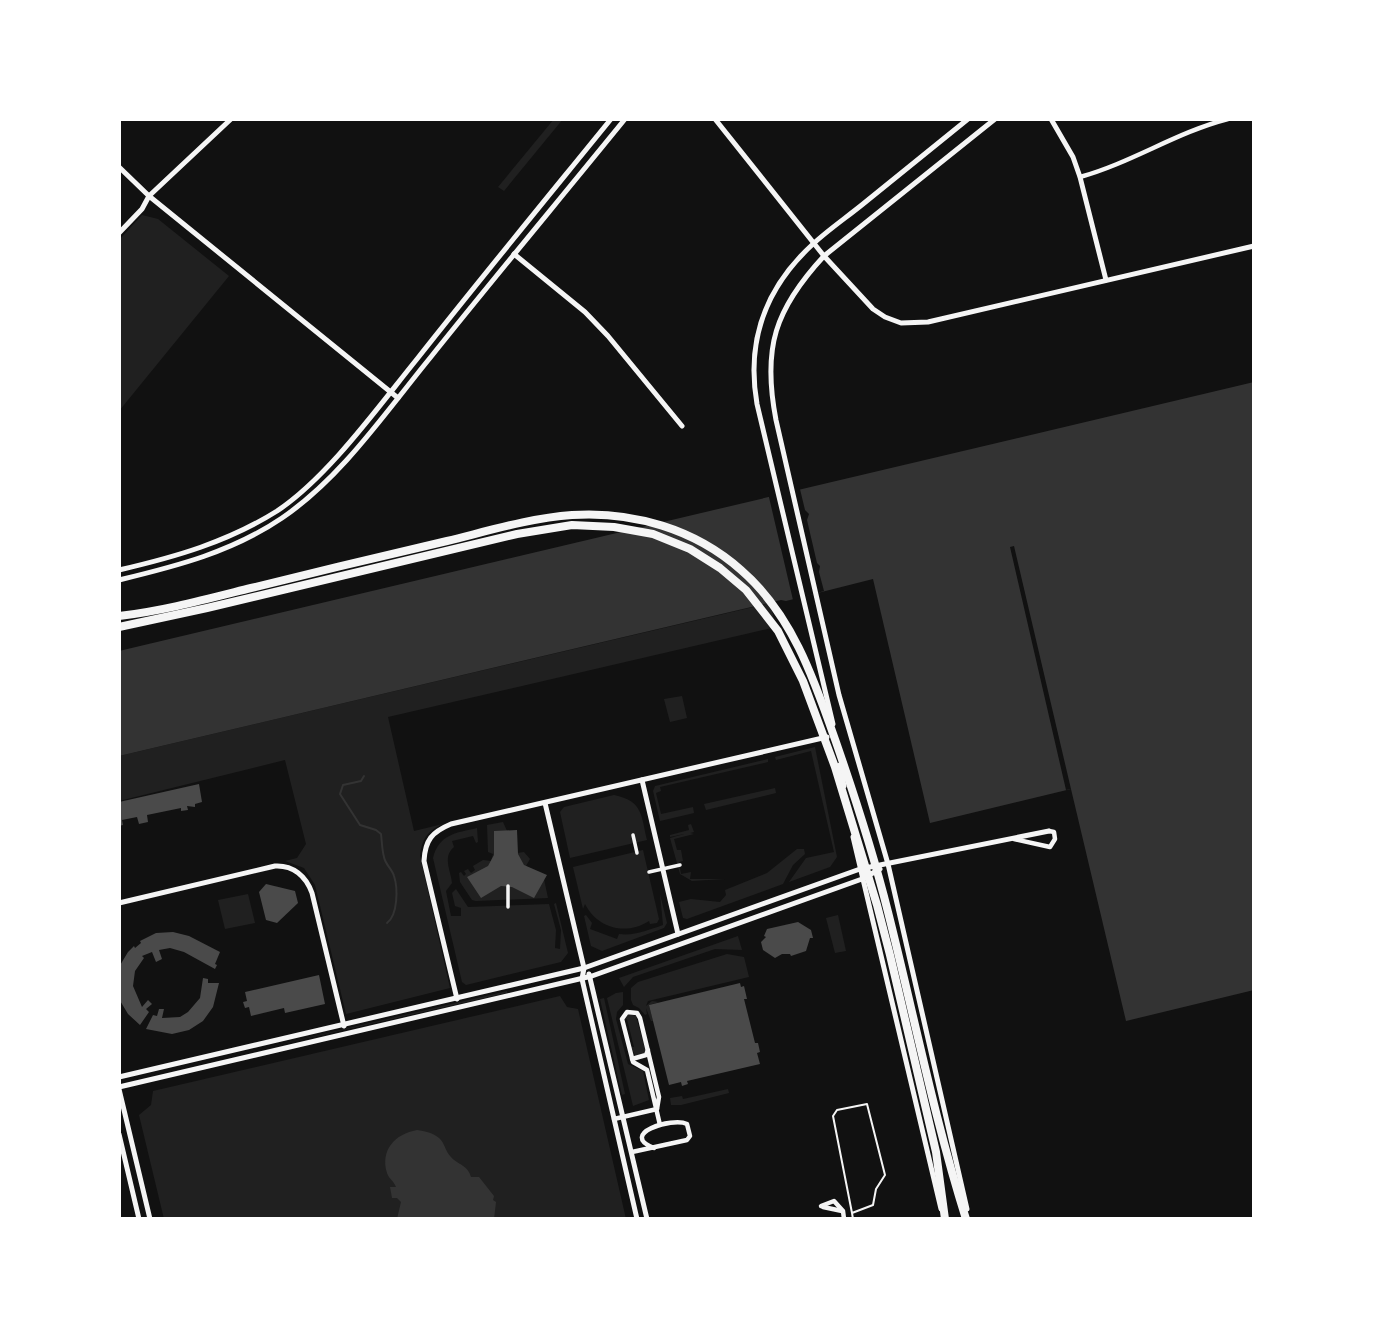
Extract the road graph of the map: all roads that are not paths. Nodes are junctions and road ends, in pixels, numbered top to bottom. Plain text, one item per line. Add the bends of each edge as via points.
1 (231, 119) edge
2 (611, 119) edge
3 (625, 119) edge
4 (715, 119) edge
5 (968, 119) edge
6 (995, 119) edge
7 (1051, 119) edge
8 (1228, 119) edge
9 (119, 167) edge
10 (1080, 177) junction
11 (149, 196) junction
12 (119, 233) edge
13 (814, 243) junction
14 (1254, 246) edge
15 (507, 247) junction
16 (515, 254) junction
17 (824, 256) junction
18 (1106, 280) junction
19 (390, 392) junction
20 (398, 398) junction
21 (682, 426) dead end
22 (119, 570) edge
23 (119, 580) edge
24 (119, 616) edge
25 (119, 627) edge
26 (835, 735) junction
27 (642, 780) junction
28 (545, 803) junction
29 (1049, 831) joint
30 (633, 835) dead end
31 (1014, 839) junction
32 (637, 853) dead end
33 (888, 864) junction
34 (680, 865) dead end
35 (860, 869) junction
36 (649, 872) dead end
37 (862, 879) junction
38 (508, 886) dead end
39 (119, 903) edge
40 (508, 907) dead end
41 (678, 934) junction
42 (584, 968) junction
43 (592, 976) junction
44 (582, 979) junction
45 (457, 999) junction
46 (344, 1026) junction
47 (913, 1036) junction
48 (648, 1049) junction
49 (632, 1059) junction
50 (119, 1077) edge
51 (119, 1088) edge
52 (657, 1110) junction
53 (623, 1117) junction
54 (614, 1119) junction
55 (660, 1125) junction
56 (119, 1134) edge
57 (654, 1148) junction
58 (940, 1150) junction
59 (632, 1152) junction
60 (843, 1211) dead end
61 (852, 1213) junction
62 (139, 1219) edge
63 (150, 1219) edge
64 (637, 1219) edge
65 (648, 1219) edge
66 (845, 1219) edge
67 (853, 1219) edge
68 (944, 1219) edge
69 (968, 1219) edge

1 - 11 street
2 - 15 street
3 - 16 street
4 - 13 street
5 - 13 street
6 - 17 street
7 - 10 street
8 - 10 street
9 - 11 street
10 - 18 street
11 - 12 street
11 - 19 street
13 - 17 street
13 - 26 street via 767,303 753,376
14 - 18 street
15 - 16 street
15 - 19 street
16 - 20 street
16 - 21 street via 608,335
17 - 18 street via 873,309 907,323
17 - 33 street via 788,303 776,330 769,376 834,673
19 - 20 street
19 - 22 street via 314,481 278,510 199,549
20 - 23 street via 321,486 282,517 201,559
24 - 47 highway via 548,518 595,514 636,519 695,538 727,558 754,583 800,650 867,836 888,910
25 - 47 highway via 550,528 594,525 634,529 690,549 734,578 757,603 799,672 858,839
26 - 27 street
26 - 35 street
27 - 28 street
27 - 41 street
28 - 42 street
28 - 45 street via 451,824 428,841 425,861
29 - 31 street
29 - 31 street via 1055,839 1050,847
30 - 32 street
31 - 33 street
33 - 35 street
33 - 37 street
33 - 69 street
34 - 36 street
35 - 37 street
35 - 41 street
37 - 43 street
37 - 68 street
38 - 40 street
39 - 46 street via 275,866 294,869 312,893
41 - 42 street
42 - 43 street
42 - 44 street
42 - 45 street
43 - 44 street
43 - 53 street
44 - 51 street
44 - 54 street
45 - 46 street
46 - 50 street
47 - 58 highway
48 - 49 street via 642,1058
48 - 49 street via 637,1013 627,1012 622,1019
48 - 52 street via 659,1097
49 - 52 street via 647,1070
51 - 63 street
52 - 53 street
52 - 55 street
53 - 54 street
53 - 59 street
54 - 64 street
55 - 57 street via 649,1128 642,1137
55 - 57 street via 683,1122 690,1128 690,1136
56 - 62 street
57 - 59 street
58 - 68 highway
58 - 69 highway
59 - 65 street
60 - 66 street
61 - 61 lane via 833,1116 837,1110 867,1104 885,1175 873,1205
61 - 67 lane

